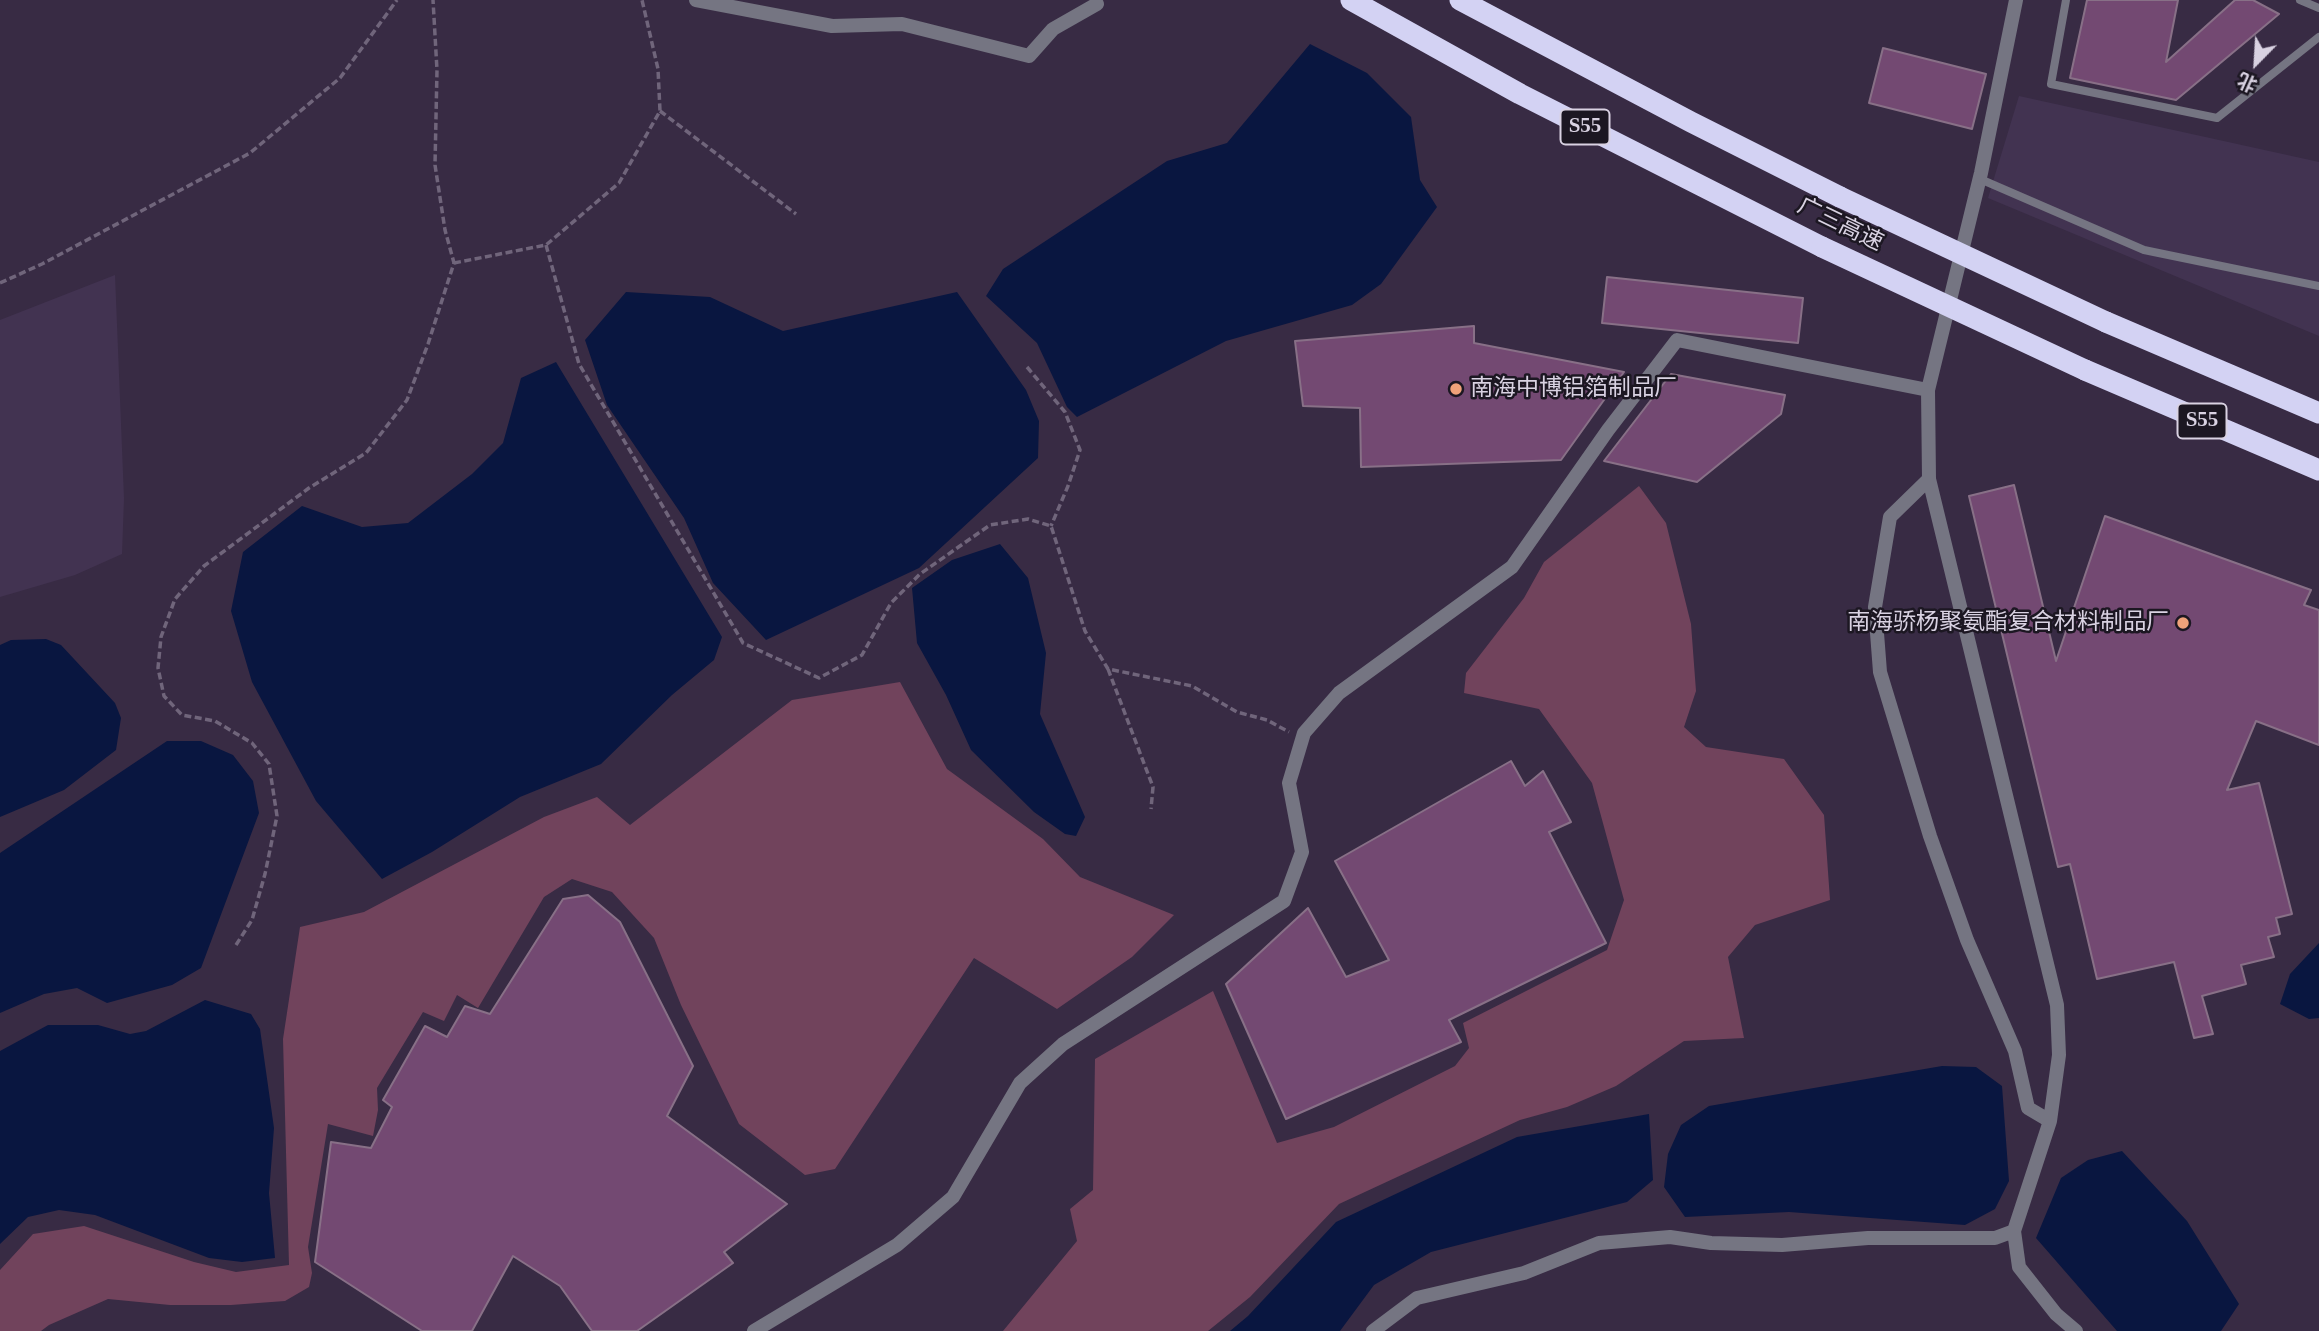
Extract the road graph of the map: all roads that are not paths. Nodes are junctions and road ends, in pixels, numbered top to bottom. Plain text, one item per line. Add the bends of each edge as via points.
1 (696, 0) edge
2 (1352, 0) edge
3 (1460, 0) edge
4 (2017, 0) edge
5 (2066, 0) edge
6 (2300, 0) edge
7 (1097, 4) dead end
8 (2319, 8) edge
9 (2319, 37) edge
10 (1980, 179) junction
11 (2319, 286) edge
12 (1928, 390) junction
13 (2319, 413) edge
14 (2319, 470) edge
15 (1929, 479) junction
16 (2050, 1121) junction
17 (2014, 1231) junction
18 (754, 1331) edge
19 (1373, 1331) edge
20 (2076, 1331) edge

1 - 7 street via 832,26 902,24 1029,56 1053,29
2 - 14 highway, 广三高速 / S55, bridge via 1531,100 1822,247 2085,370
3 - 13 highway, 广三高速 / S55, bridge via 1840,197 2106,322
4 - 10 street
5 - 9 lane via 2051,84 2217,118
6 - 8 lane
10 - 11 lane via 2144,250
10 - 12 street
12 - 15 street
12 - 18 street via 1678,340 1512,567 1339,693 1304,733 1289,783 1302,852 1284,901 1063,1044 1020,1083 953,1197 897,1245
15 - 16 street via 2057,1005 2059,1055
15 - 16 street via 1891,517 1875,607 1880,671 1930,836 1972,953 2015,1051 2028,1108
16 - 17 street
17 - 19 street via 1995,1238 1868,1238 1782,1245 1670,1237 1599,1243 1524,1273 1417,1298
17 - 20 street via 2019,1268

